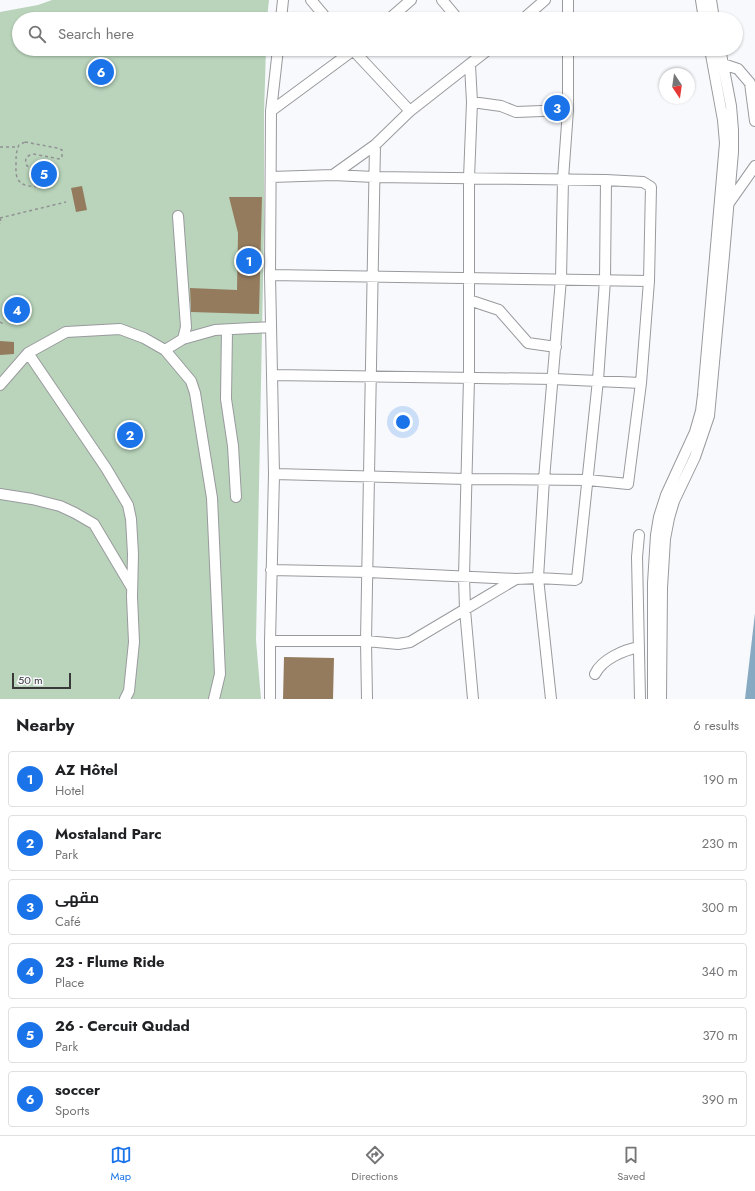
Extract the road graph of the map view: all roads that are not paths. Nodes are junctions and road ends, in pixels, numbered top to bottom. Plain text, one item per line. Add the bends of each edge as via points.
1 (283, 0) edge
2 (311, 0) edge
3 (411, 0) edge
4 (442, 0) edge
5 (545, 0) edge
6 (568, 0) edge
7 (701, 0) edge
8 (711, 0) edge
9 (282, 12) edge
10 (321, 12) edge
11 (397, 12) edge
12 (452, 12) edge
13 (531, 12) edge
14 (568, 12) edge
15 (703, 12) edge
16 (713, 12) edge
17 (277, 56) edge
18 (344, 56) edge
19 (359, 56) edge
20 (480, 56) edge
21 (568, 56) edge
22 (711, 56) edge
23 (721, 56) edge
24 (723, 64) junction
25 (470, 65) junction
26 (472, 102) junction
27 (754, 108) edge
28 (568, 110) junction
29 (410, 111) junction
30 (271, 112) junction
31 (755, 121) edge
32 (375, 145) junction
33 (755, 166) edge
34 (333, 175) junction
35 (271, 177) junction
36 (374, 177) junction
37 (469, 178) junction
38 (563, 179) junction
39 (606, 180) junction
40 (729, 203) junction
41 (178, 216) dead end
42 (270, 275) junction
43 (373, 277) junction
44 (469, 278) junction
45 (561, 279) junction
46 (605, 280) junction
47 (650, 281) junction
48 (469, 300) junction
49 (272, 327) junction
50 (227, 330) junction
51 (183, 338) junction
52 (556, 347) junction
53 (165, 350) junction
54 (28, 353) junction
55 (272, 375) junction
56 (371, 377) junction
57 (469, 378) junction
58 (554, 379) junction
59 (598, 380) junction
60 (641, 383) junction
61 (0, 385) edge
62 (274, 474) junction
63 (369, 477) junction
64 (466, 479) junction
65 (544, 479) junction
66 (588, 480) junction
67 (0, 494) edge
68 (236, 497) dead end
69 (639, 535) dead end
70 (271, 570) junction
71 (368, 572) junction
72 (464, 576) junction
73 (538, 578) junction
74 (516, 579) junction
75 (132, 588) junction
76 (465, 610) junction
77 (270, 641) junction
78 (366, 641) junction
79 (639, 647) junction
80 (595, 674) dead end
81 (549, 698) edge
82 (125, 699) edge
83 (214, 699) edge
84 (270, 699) edge
85 (367, 699) edge
86 (473, 699) edge
87 (640, 699) edge
88 (653, 699) edge
89 (661, 699) edge

1 - 9 street
2 - 10 street
3 - 11 street
4 - 12 street
5 - 13 street
6 - 14 street
7 - 15 street
8 - 16 street
17 - 30 street
18 - 30 street
19 - 29 street
20 - 25 street
21 - 28 street
22 - 88 street via 725,143 704,387 695,432 666,495 656,535 653,576
23 - 24 street
24 - 27 street via 738,69 750,83
24 - 40 street via 733,130
25 - 26 street
25 - 29 street
26 - 28 street via 501,106 516,112
26 - 37 street
27 - 31 street
28 - 38 street
29 - 32 street
30 - 35 street
32 - 34 street
32 - 36 street
33 - 40 street
34 - 35 street
34 - 36 street
35 - 42 street
36 - 37 street
36 - 43 street
37 - 38 street
37 - 44 street
38 - 39 street
38 - 45 street
39 - 46 street
39 - 47 street via 643,182 651,187
40 - 89 street via 709,416 695,457 674,501 665,539
41 - 51 street via 186,327
42 - 43 street
42 - 49 street
43 - 44 street
43 - 56 street
44 - 45 street
44 - 48 street
45 - 46 street
45 - 52 street
46 - 47 street
46 - 59 street
47 - 60 street
48 - 52 street via 499,310 528,343
48 - 57 street
49 - 50 street
49 - 55 street
50 - 51 street via 215,330
50 - 68 street via 226,399 233,446
51 - 53 street
52 - 58 street
53 - 54 street via 120,329 66,332
53 - 83 street via 191,381 195,393 212,498 220,674
54 - 61 street
54 - 75 street via 128,505 133,554
55 - 56 street
55 - 62 street
56 - 57 street
56 - 63 street
57 - 58 street
57 - 64 street
58 - 59 street
58 - 65 street
59 - 60 street
59 - 66 street
60 - 66 street via 629,482 626,485
62 - 63 street
62 - 70 street
63 - 64 street
63 - 71 street
64 - 65 street
64 - 72 street
65 - 66 street
65 - 73 street
66 - 73 street via 577,579
67 - 75 street via 60,506 94,524
69 - 79 street
70 - 71 street
70 - 77 street
71 - 72 street
71 - 78 street
72 - 74 street
72 - 76 street
73 - 74 street
73 - 81 street
74 - 76 street
75 - 82 street via 134,642 129,691
76 - 78 street via 410,642 398,644
76 - 86 street
77 - 78 street
77 - 84 street
78 - 85 street
79 - 80 street via 616,655
79 - 87 street

